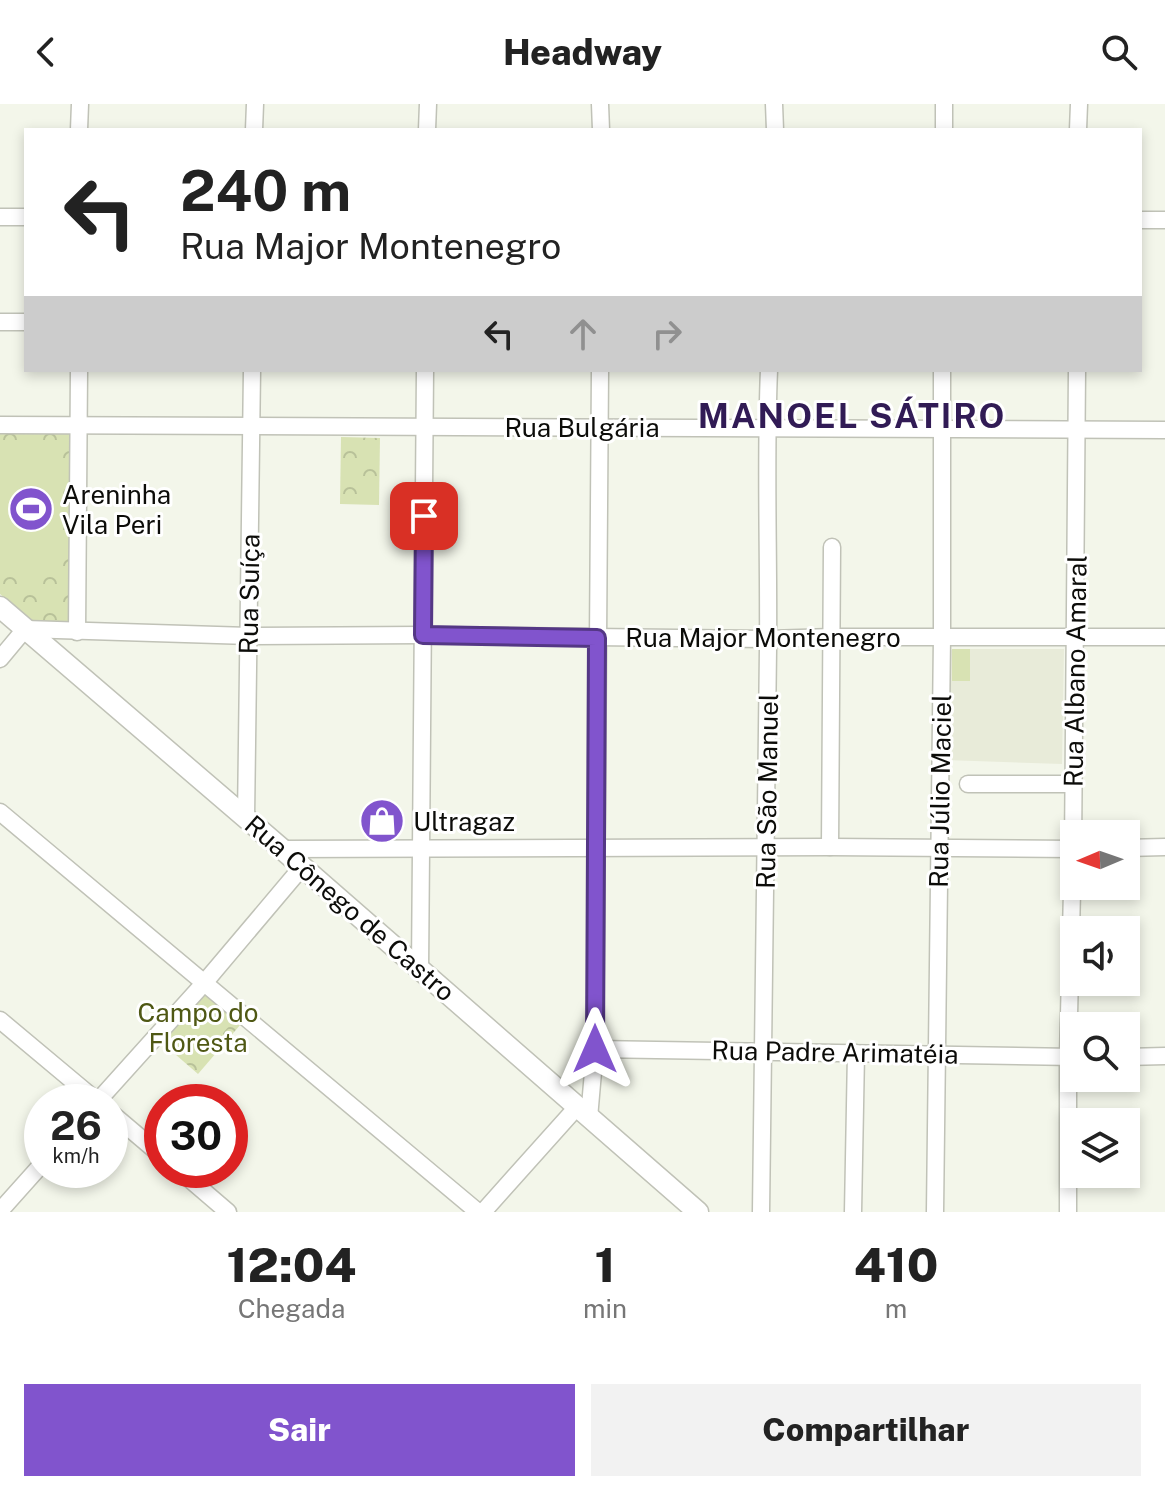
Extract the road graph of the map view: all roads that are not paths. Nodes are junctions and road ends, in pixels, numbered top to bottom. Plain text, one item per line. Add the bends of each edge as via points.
1 (80, 104) edge
2 (255, 104) edge
3 (428, 104) edge
4 (600, 104) edge
5 (774, 104) edge
6 (944, 104) edge
7 (1079, 104) edge
8 (79, 128) edge
9 (254, 128) edge
10 (427, 128) edge
11 (601, 128) edge
12 (775, 128) edge
13 (944, 128) edge
14 (1078, 128) edge
15 (0, 217) edge
16 (24, 217) edge
17 (1142, 220) edge
18 (1165, 220) edge
19 (0, 322) edge
20 (24, 322) edge
21 (79, 372) edge
22 (252, 372) edge
23 (425, 372) edge
24 (600, 372) edge
25 (769, 372) edge
26 (942, 372) edge
27 (1077, 372) edge
28 (79, 424) junction
29 (0, 425) edge
30 (251, 425) junction
31 (425, 426) junction
32 (600, 427) junction
33 (766, 428) junction
34 (941, 429) junction
35 (1077, 429) junction
36 (1165, 430) edge
37 (832, 547) dead end
38 (0, 607) edge
39 (25, 629) junction
40 (77, 632) junction
41 (423, 635) junction
42 (249, 636) junction
43 (832, 637) junction
44 (942, 637) junction
45 (1075, 637) junction
46 (1165, 637) edge
47 (597, 638) junction
48 (768, 639) junction
49 (0, 659) edge
50 (968, 784) dead end
51 (1074, 784) junction
52 (0, 812) edge
53 (246, 818) junction
54 (1074, 820) edge
55 (596, 847) junction
56 (830, 847) junction
57 (1165, 847) edge
58 (421, 848) junction
59 (766, 848) junction
60 (939, 848) junction
61 (1140, 848) edge
62 (282, 849) junction
63 (1060, 849) edge
64 (302, 867) junction
65 (1073, 900) edge
66 (420, 970) junction
67 (205, 982) junction
68 (1072, 1012) edge
69 (0, 1020) edge
70 (595, 1049) junction
71 (763, 1051) junction
72 (856, 1053) junction
73 (937, 1054) junction
74 (1165, 1056) edge
75 (1060, 1057) edge
76 (1140, 1057) edge
77 (76, 1084) edge
78 (114, 1084) edge
79 (1070, 1092) edge
80 (583, 1112) junction
81 (128, 1127) edge
82 (144, 1141) edge
83 (24, 1184) edge
84 (200, 1188) edge
85 (0, 1211) edge
86 (228, 1212) edge
87 (480, 1212) edge
88 (698, 1212) edge
89 (761, 1212) edge
90 (853, 1212) edge
91 (935, 1212) edge
92 (1068, 1212) edge

1 - 8 street
2 - 9 street
3 - 10 street
4 - 11 street
5 - 12 street
6 - 13 street
7 - 14 street
15 - 16 street
17 - 18 street
19 - 20 street
21 - 28 street
22 - 30 street, Rua Suíça
23 - 31 street
24 - 32 street
25 - 33 street, Rua São Manuel
26 - 34 street, Rua Júlio Maciel
27 - 35 street, Rua Albano Amaral
28 - 29 street, Rua Bulgária
28 - 30 street, Rua Bulgária
28 - 40 street
30 - 31 street, Rua Bulgária
30 - 42 street, Rua Suíça
31 - 32 street, Rua Bulgária
31 - 41 street
32 - 33 street, Rua Bulgária
32 - 47 street
33 - 34 street, Rua Bulgária
33 - 48 street, Rua São Manuel
34 - 35 street, Rua Bulgária
34 - 44 street, Rua Júlio Maciel
35 - 36 street, Rua Bulgária
35 - 45 street, Rua Albano Amaral
37 - 43 street
38 - 39 main road, Rua Cônego de Castro
39 - 40 street, Rua Major Montenegro
39 - 49 street
39 - 53 main road, Rua Cônego de Castro
40 - 42 street, Rua Major Montenegro
41 - 42 street, Rua Major Montenegro
41 - 47 street, Rua Major Montenegro
41 - 58 street
42 - 53 street, Rua Suíça
43 - 44 street, Rua Major Montenegro
43 - 48 street, Rua Major Montenegro
43 - 56 street
44 - 45 street, Rua Major Montenegro
44 - 60 street, Rua Júlio Maciel
45 - 46 street, Rua Major Montenegro
45 - 51 street, Rua Albano Amaral
47 - 48 street, Rua Major Montenegro
47 - 55 street
48 - 59 street, Rua São Manuel
50 - 51 street
51 - 54 street, Rua Albano Amaral
52 - 67 street
53 - 62 main road, Rua Cônego de Castro
55 - 58 street
55 - 59 street
55 - 70 street
56 - 59 street
56 - 60 street
57 - 61 street
58 - 62 street
58 - 66 street
59 - 71 street, Rua São Manuel
60 - 63 street
60 - 73 street, Rua Júlio Maciel
62 - 64 main road, Rua Cônego de Castro
64 - 66 main road, Rua Cônego de Castro
64 - 67 street
65 - 68 street, Rua Albano Amaral
66 - 80 main road, Rua Cônego de Castro
67 - 78 street
67 - 87 street
69 - 77 street
70 - 71 street, Rua Padre Arimatéia
70 - 80 street
71 - 72 street, Rua Padre Arimatéia
71 - 89 street, Rua São Manuel
72 - 73 street, Rua Padre Arimatéia
72 - 90 street
73 - 75 street, Rua Padre Arimatéia
73 - 91 street, Rua Júlio Maciel
74 - 76 street
79 - 92 street, Rua Albano Amaral
80 - 87 street
80 - 88 main road, Rua Cônego de Castro
81 - 82 street
83 - 85 street
84 - 86 street

